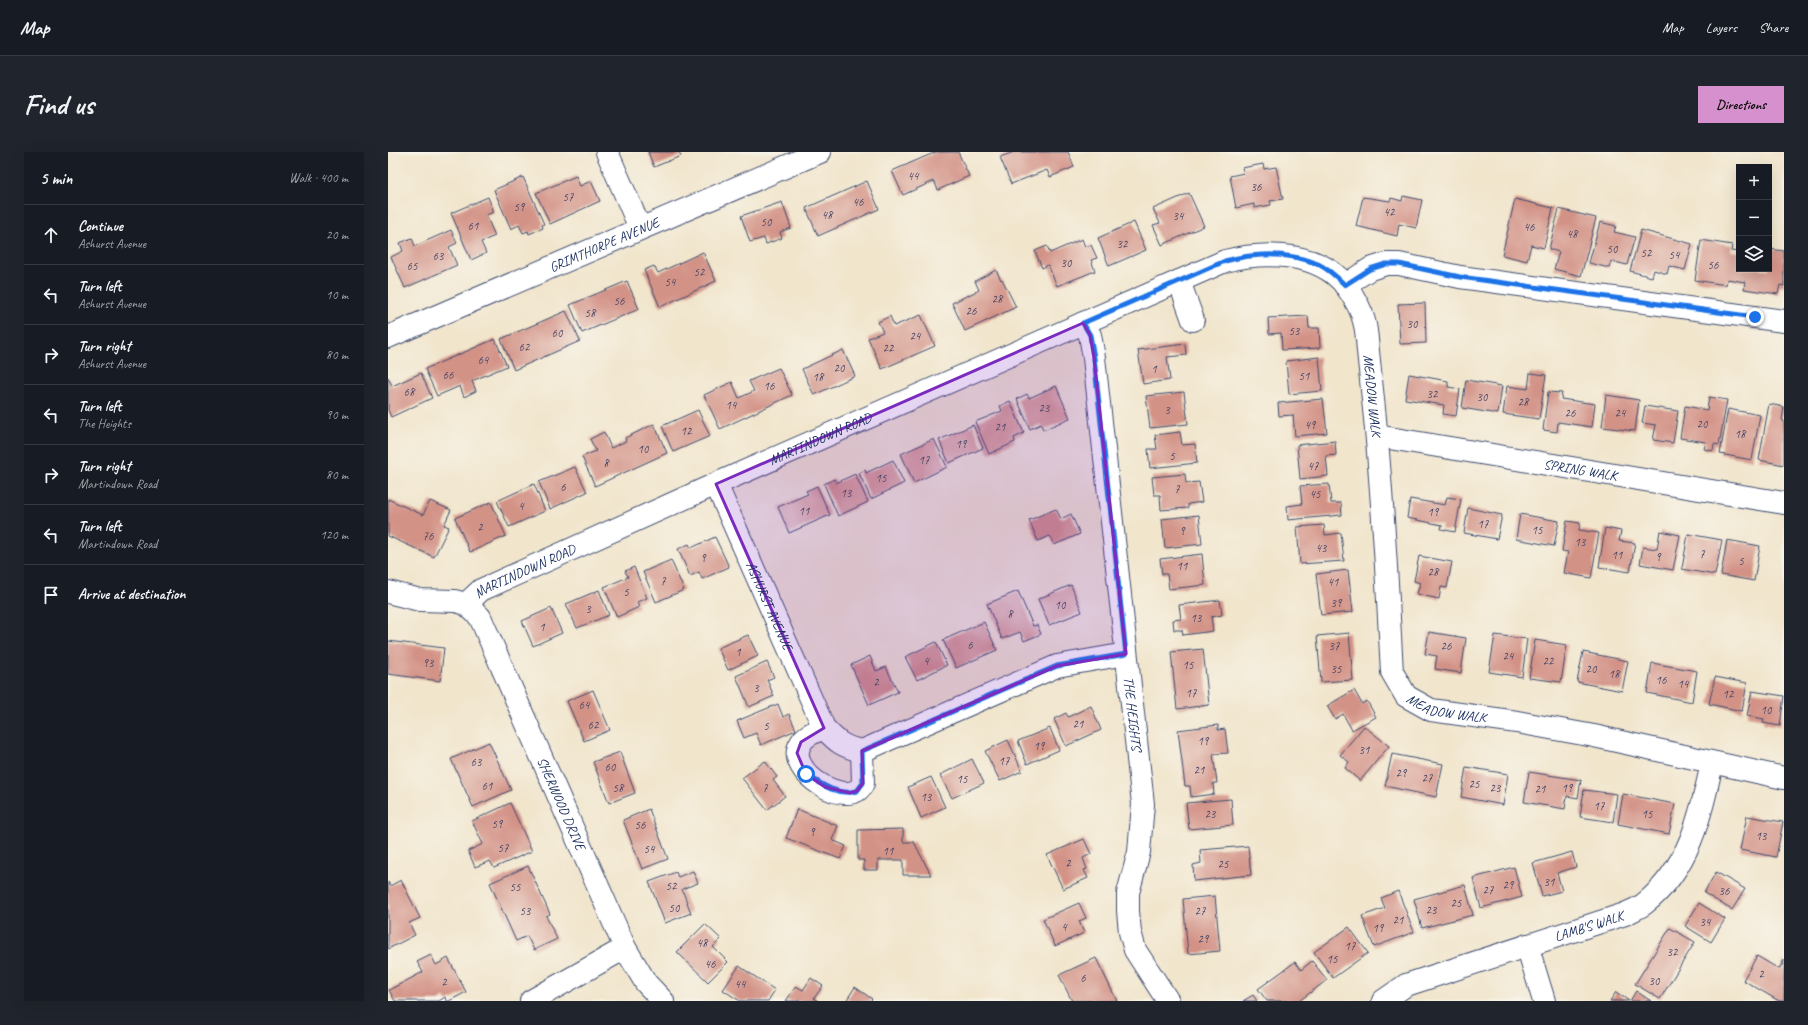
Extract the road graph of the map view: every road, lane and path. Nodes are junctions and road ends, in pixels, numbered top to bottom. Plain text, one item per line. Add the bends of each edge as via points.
1 (607, 152) edge
2 (820, 152) edge
3 (640, 228) junction
4 (1179, 281) junction
5 (1345, 285) junction
6 (1193, 320) dead end
7 (1784, 321) edge
8 (1083, 323) junction
9 (388, 337) edge
10 (1377, 436) junction
11 (716, 484) junction
12 (1784, 503) edge
13 (388, 592) edge
14 (466, 604) junction
15 (1126, 654) junction
16 (824, 728) junction
17 (862, 751) junction
18 (1712, 763) junction
19 (1784, 778) edge
20 (1527, 945) junction
21 (625, 948) junction
22 (531, 1001) edge
23 (663, 1001) edge
24 (1168, 1001) edge
25 (1383, 1001) edge
26 (1544, 1001) edge

1 - 3 street
2 - 3 street, GRIMTHORPE AVENUE
3 - 9 street, GRIMTHORPE AVENUE
4 - 5 street, MARTINDOWN ROAD via 1225,261 1268,254 1318,264
4 - 6 street
4 - 8 street, MARTINDOWN ROAD
5 - 7 street via 1370,269 1386,264 1399,264 1460,277
5 - 10 street, MEADOW WALK via 1365,323
8 - 11 street, MARTINDOWN ROAD
8 - 15 street, THE HEIGHTS via 1090,335 1094,358
10 - 12 street, SPRING WALK
10 - 18 street, MEADOW WALK via 1392,672 1406,696 1430,710 1594,736
11 - 14 street, MARTINDOWN ROAD via 481,590
11 - 16 street, ASHURST AVENUE
13 - 14 street via 420,600 455,601
14 - 21 street, SHERWOOD DRIVE via 480,617
15 - 17 street via 1057,666
15 - 24 street, THE HEIGHTS via 1143,804 1142,833 1128,894 1130,932 1135,950
16 - 17 street, ASHURST AVENUE via 837,742 847,748
16 - 17 street via 801,742 797,753 806,774 825,787 842,793 861,788
18 - 19 street, MEADOW WALK
18 - 20 street, LAMB'S WALK via 1701,815 1691,843 1663,886 1644,904 1625,914
20 - 25 street, LAMB'S WALK via 1406,985
20 - 26 street
21 - 22 street
21 - 23 street, SHERWOOD DRIVE via 646,983

